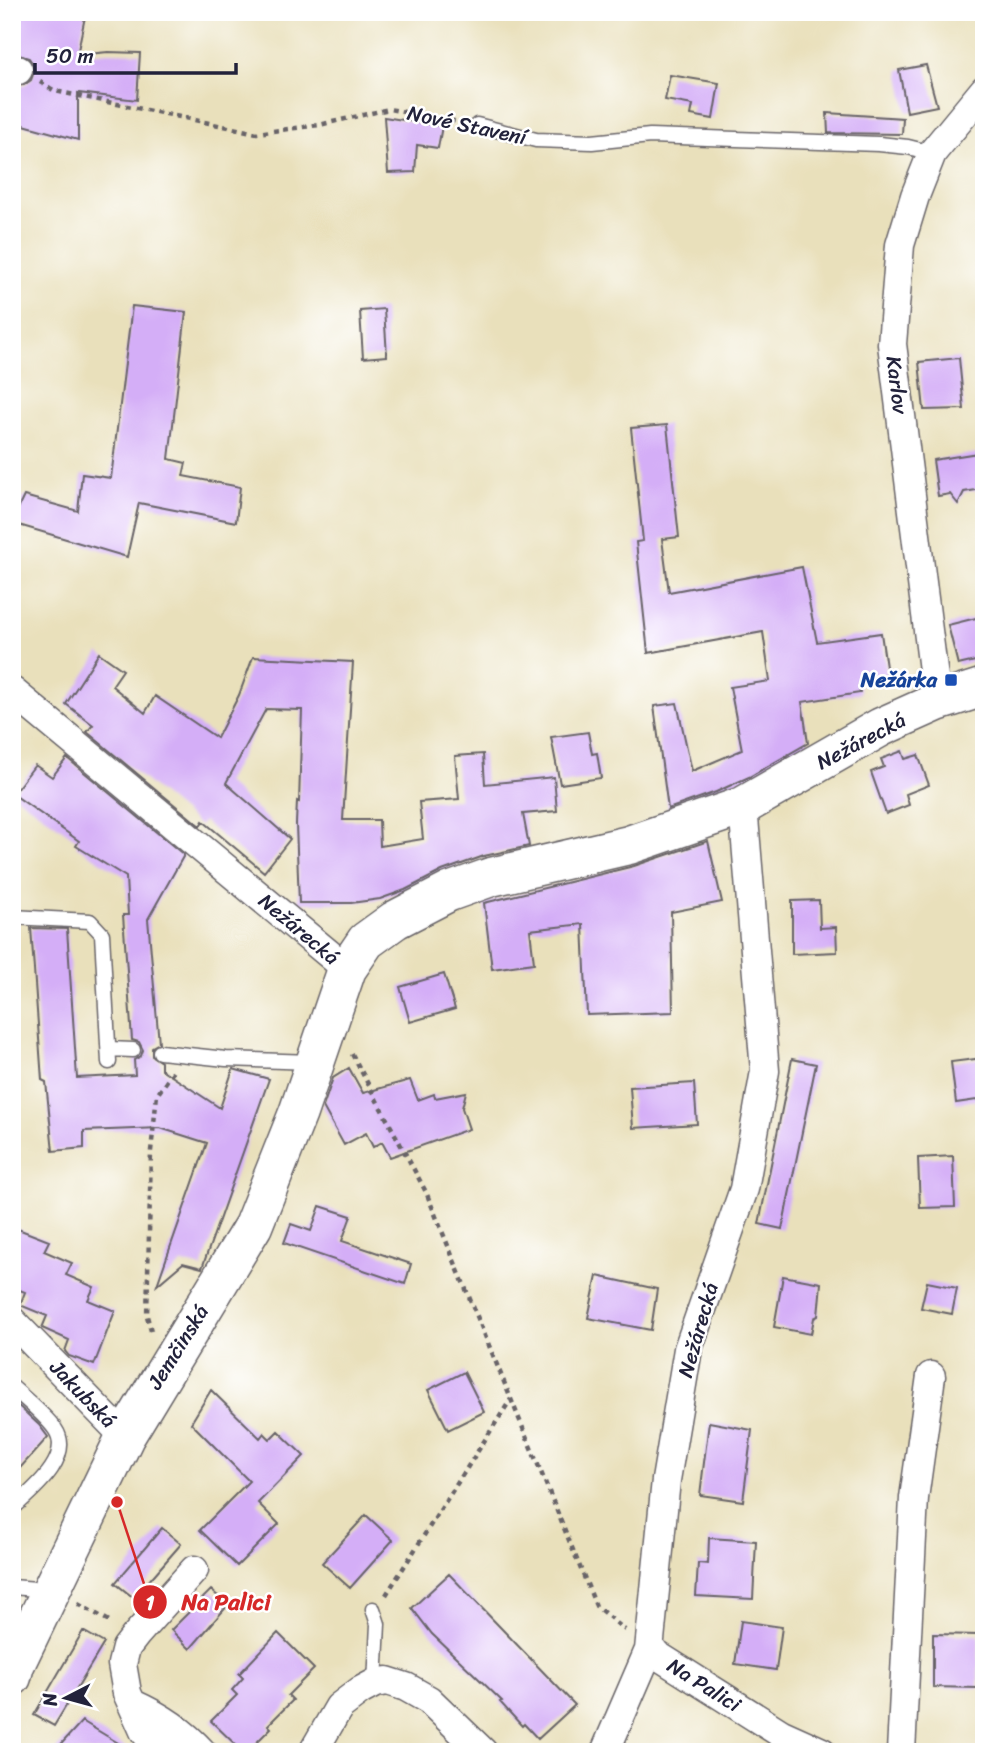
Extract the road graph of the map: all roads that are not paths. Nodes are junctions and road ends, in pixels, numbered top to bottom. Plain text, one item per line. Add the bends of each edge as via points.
1 (984, 90) edge
2 (477, 125) road end
3 (932, 153) junction
4 (984, 687) edge
5 (12, 691) edge
6 (937, 702) junction
7 (743, 806) junction
8 (12, 917) edge
9 (347, 969) junction
10 (133, 1050) dead end
11 (160, 1052) dead end
12 (314, 1062) junction
13 (12, 1321) edge
14 (931, 1376) dead end
15 (12, 1387) edge
16 (125, 1437) junction
17 (12, 1509) edge
18 (194, 1570) dead end
19 (12, 1587) edge
20 (51, 1590) junction
21 (373, 1611) road end
22 (649, 1650) junction
23 (12, 1676) edge
24 (375, 1683) junction
25 (133, 1704) junction
26 (161, 1752) edge
27 (202, 1752) edge
28 (313, 1752) edge
29 (483, 1752) edge
30 (605, 1752) edge
31 (822, 1752) edge
32 (901, 1752) edge

1 - 3 street, Karlov
2 - 3 lane, Nové Stavení via 536,140 592,142 650,136 880,144
3 - 6 street, Karlov via 900,245 892,344
4 - 6 street, Nežárecká
5 - 9 street, Nežárecká
6 - 7 street, Nežárecká via 881,727
7 - 9 street, Nežárecká via 628,845 491,877 449,892 366,941
7 - 22 street, Nežárecká via 765,1071 744,1189 688,1349 666,1480
8 - 10 lane via 90,921 102,934 109,1056
9 - 12 street, Jemčinská
11 - 12 lane
12 - 16 street, Jemčinská via 253,1226
13 - 16 street, Jakubská
14 - 32 street via 915,1498
15 - 17 lane via 57,1431 59,1448 54,1468
16 - 20 street, Jemčinská
18 - 25 street via 126,1648 122,1664
19 - 20 lane
20 - 23 street, Jemčinská
21 - 24 lane via 378,1624
22 - 30 street, Na Palici
22 - 31 street, Na Palici via 782,1734
24 - 28 street via 339,1707
24 - 29 street via 387,1681 429,1700
25 - 26 street via 144,1731
25 - 27 street via 185,1733

